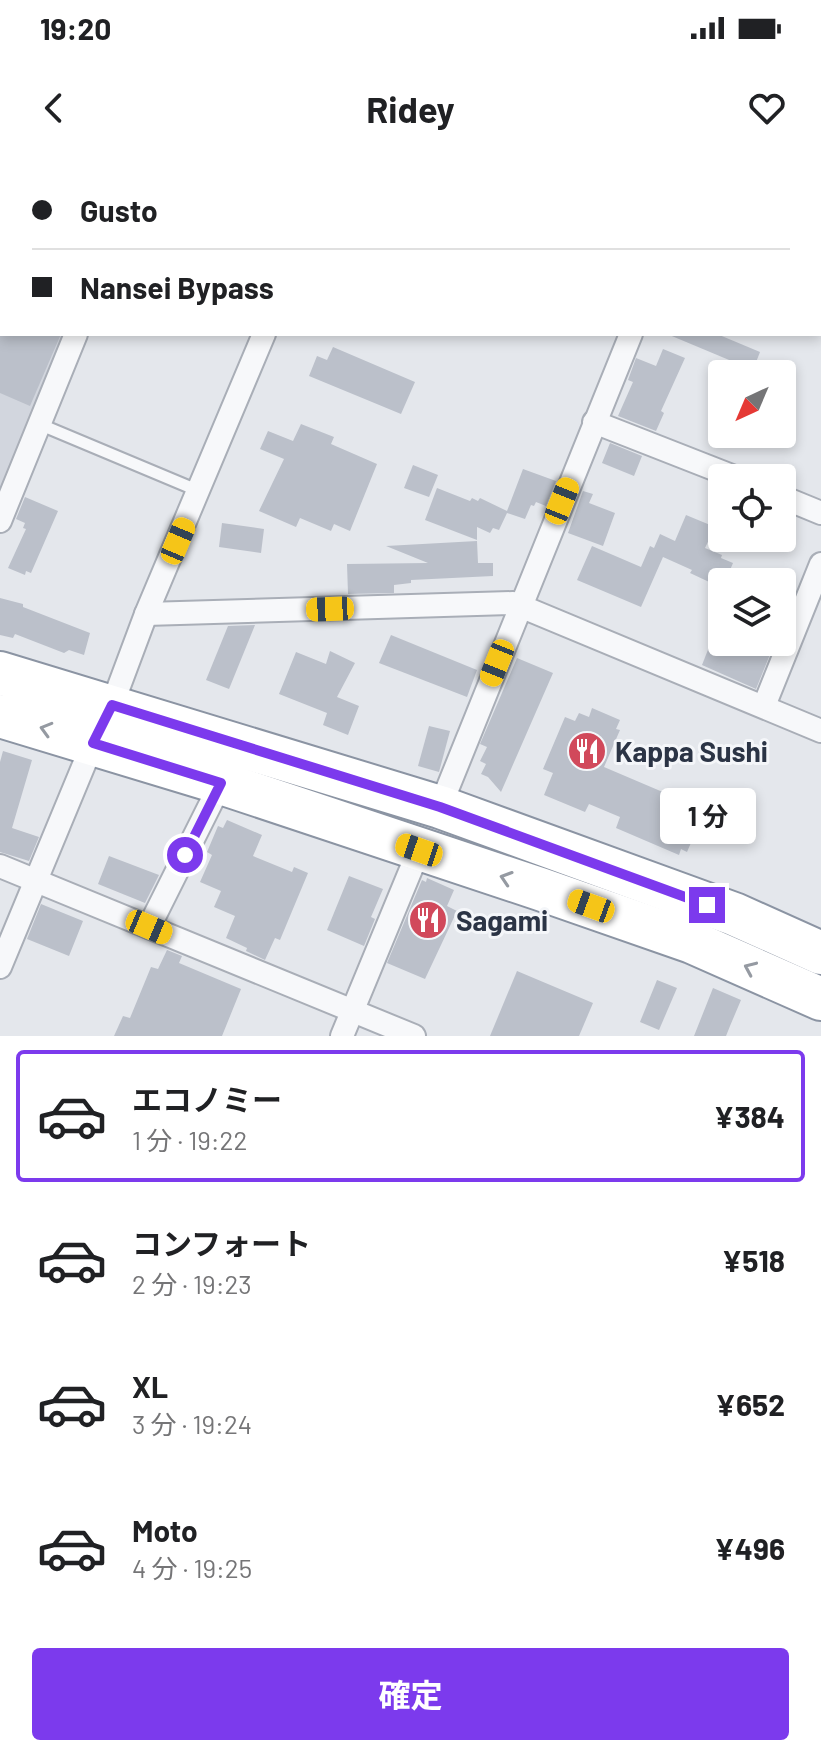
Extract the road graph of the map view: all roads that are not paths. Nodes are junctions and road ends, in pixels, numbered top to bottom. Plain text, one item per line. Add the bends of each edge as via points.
1 (75, 336) edge
2 (263, 336) edge
3 (630, 336) edge
4 (594, 422) junction
5 (39, 424) junction
6 (708, 467) edge
7 (199, 491) junction
8 (796, 503) edge
9 (821, 513) edge
10 (0, 521) edge
11 (821, 564) edge
12 (520, 605) junction
13 (146, 614) junction
14 (0, 673) edge
15 (112, 705) junction
16 (764, 706) junction
17 (0, 716) edge
18 (821, 731) edge
19 (93, 743) junction
20 (221, 783) junction
21 (440, 807) junction
22 (419, 850) junction
23 (0, 866) edge
24 (36, 880) junction
25 (149, 927) junction
26 (821, 953) edge
27 (0, 967) edge
28 (821, 999) edge
29 (351, 1012) junction
30 (342, 1036) edge
31 (414, 1036) edge

1 - 5 street
2 - 7 street
3 - 4 street
4 - 6 street
4 - 12 street
5 - 7 lane
5 - 10 street
7 - 13 street
8 - 9 street
11 - 16 street
12 - 13 street
12 - 16 street
12 - 21 street
13 - 15 street
14 - 15 highway
15 - 19 street
15 - 21 highway
16 - 18 street
19 -> 17 highway
19 - 20 highway
19 - 24 street
20 - 22 highway
20 - 25 street
21 - 26 highway via 734,914
28 -> 22 highway via 692,942
22 - 29 street
23 - 24 street
24 - 25 street
24 - 27 street
25 - 29 street
29 - 30 street
29 - 31 street

